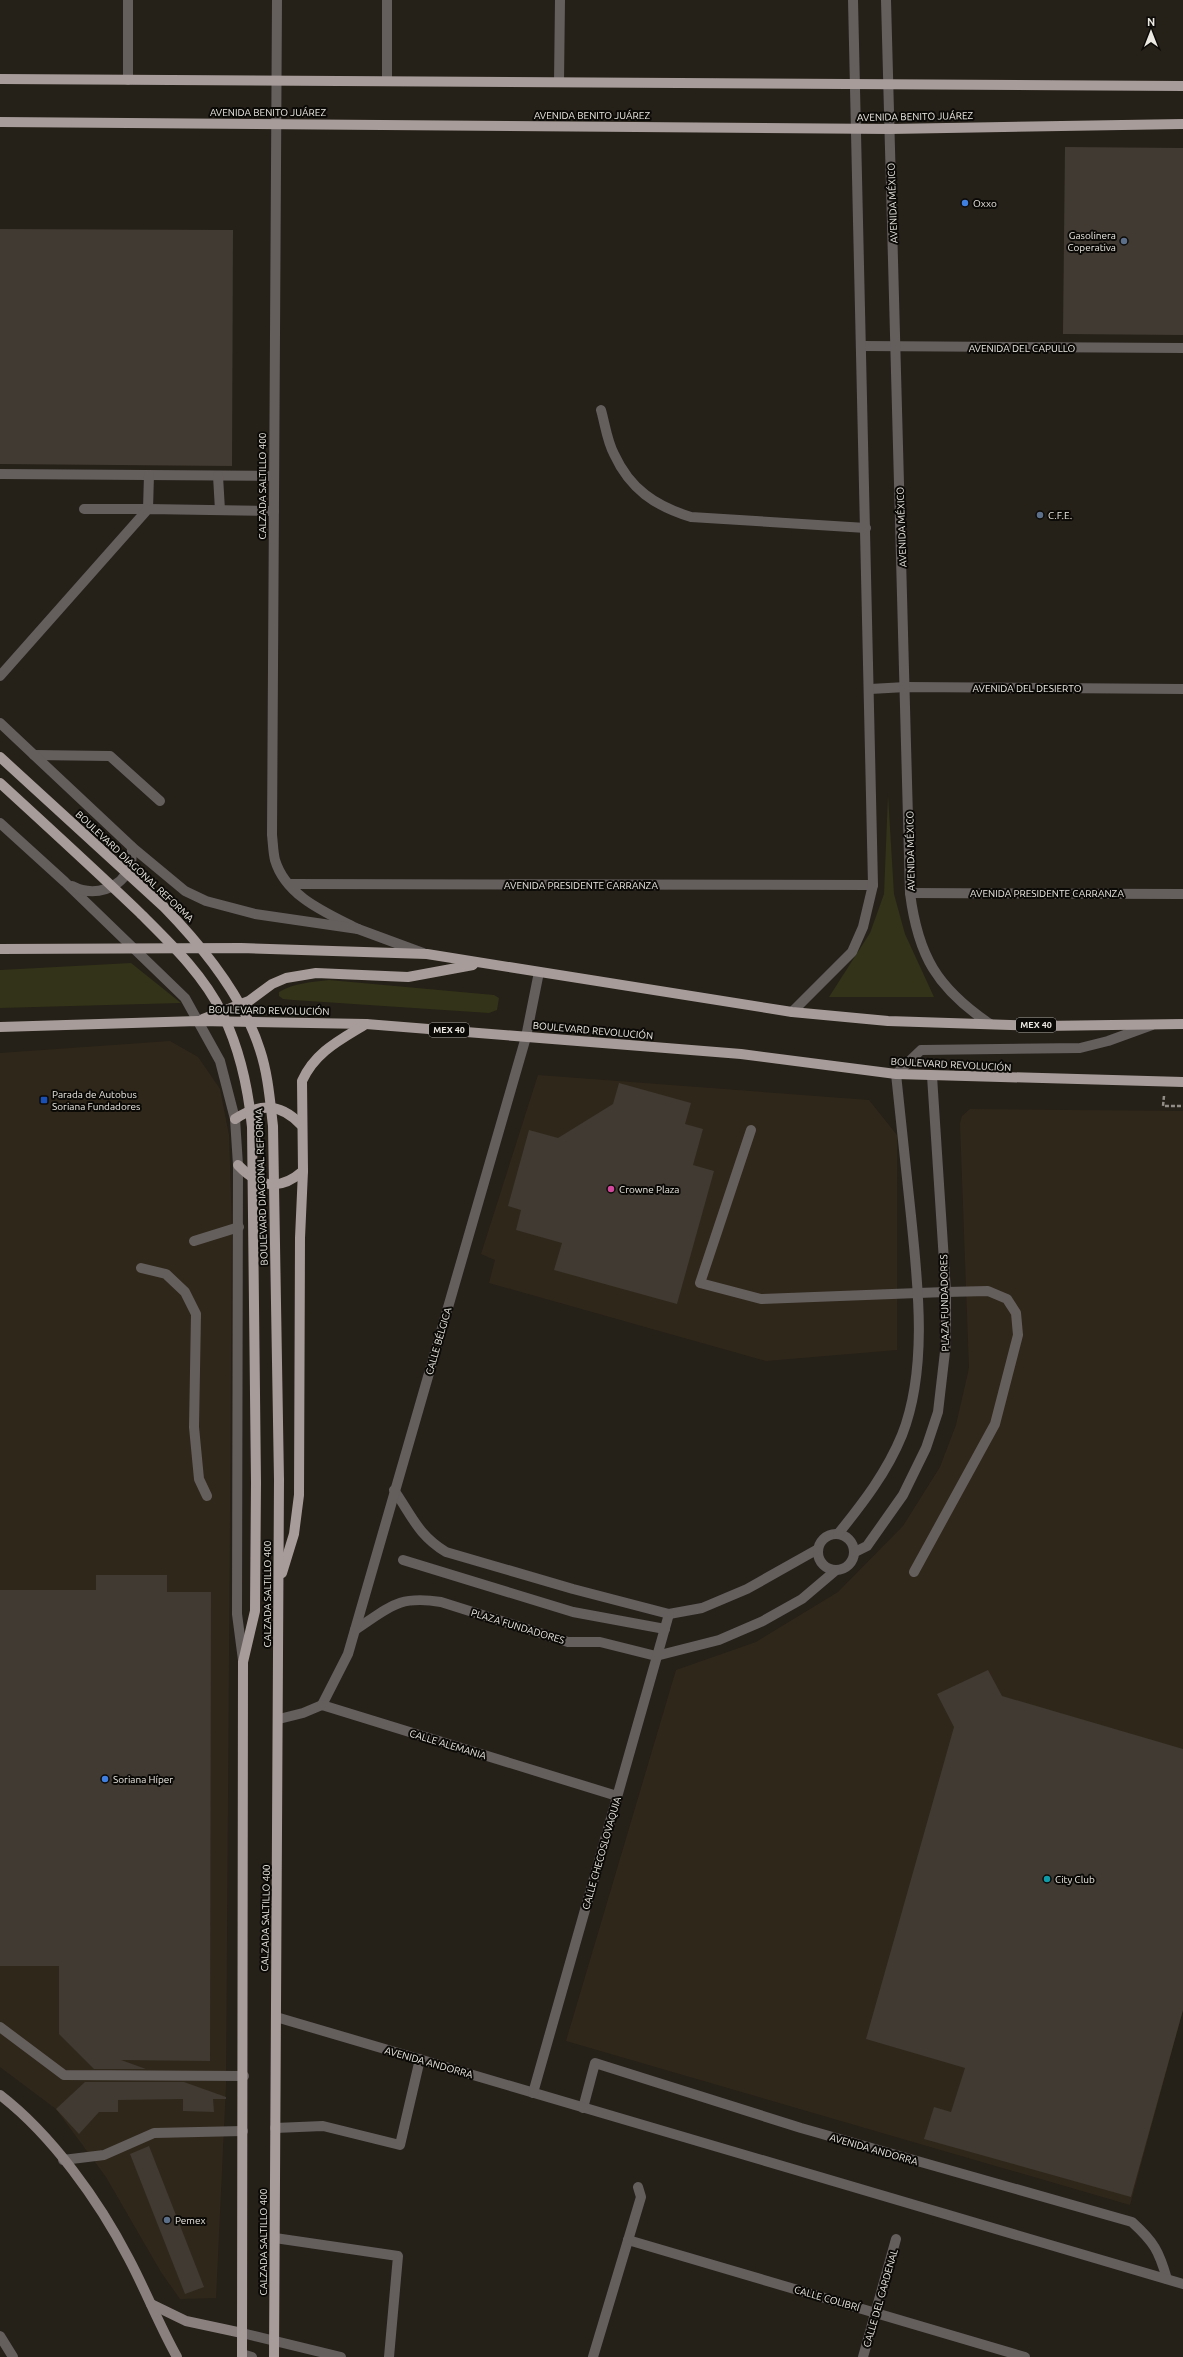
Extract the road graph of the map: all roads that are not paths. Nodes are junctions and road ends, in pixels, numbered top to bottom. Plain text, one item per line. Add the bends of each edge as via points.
1 (128, 0) edge
2 (278, 0) edge
3 (387, 0) edge
4 (560, 0) edge
5 (853, 0) edge
6 (886, 0) edge
7 (0, 79) edge
8 (128, 80) junction
9 (277, 81) junction
10 (387, 81) junction
11 (559, 82) junction
12 (855, 84) junction
13 (889, 84) junction
14 (1183, 86) edge
15 (0, 122) edge
16 (1183, 124) edge
17 (277, 125) junction
18 (856, 128) junction
19 (890, 129) junction
20 (862, 346) junction
21 (896, 347) junction
22 (1183, 348) edge
23 (601, 410) dead end
24 (0, 474) edge
25 (149, 475) junction
26 (218, 476) junction
27 (274, 476) junction
28 (84, 508) dead end
29 (148, 508) junction
30 (220, 510) junction
31 (274, 511) junction
32 (866, 528) junction
33 (0, 676) edge
34 (906, 687) junction
35 (870, 689) junction
36 (1183, 689) edge
37 (0, 723) edge
38 (34, 755) junction
39 (0, 757) edge
40 (0, 783) edge
41 (160, 801) dead end
42 (0, 823) edge
43 (132, 848) junction
44 (65, 882) junction
45 (289, 884) junction
46 (873, 885) junction
47 (910, 893) junction
48 (1183, 894) edge
49 (358, 929) junction
50 (133, 947) junction
51 (0, 948) edge
52 (427, 954) junction
53 (481, 964) junction
54 (539, 972) junction
55 (792, 1012) junction
56 (198, 1021) junction
57 (366, 1024) junction
58 (990, 1024) junction
59 (1155, 1024) junction
60 (1183, 1024) edge
61 (0, 1027) edge
62 (526, 1037) junction
63 (896, 1074) junction
64 (932, 1076) junction
65 (1183, 1082) edge
66 (235, 1119) junction
67 (301, 1125) junction
68 (751, 1130) dead end
69 (238, 1165) junction
70 (303, 1171) junction
71 (239, 1227) junction
72 (194, 1241) dead end
73 (141, 1268) dead end
74 (946, 1292) junction
75 (918, 1293) junction
76 (279, 1480) joint
77 (256, 1483) joint
78 (394, 1490) junction
79 (207, 1496) dead end
80 (838, 1534) junction
81 (818, 1548) junction
82 (855, 1552) junction
83 (402, 1560) dead end
84 (835, 1571) junction
85 (914, 1572) dead end
86 (278, 1585) junction
87 (669, 1614) junction
88 (664, 1629) junction
89 (356, 1630) junction
90 (656, 1656) junction
91 (243, 1662) junction
92 (322, 1705) junction
93 (279, 1719) junction
94 (617, 1796) junction
95 (276, 2017) junction
96 (0, 2027) edge
97 (420, 2060) junction
98 (244, 2076) junction
99 (533, 2093) junction
100 (0, 2095) edge
101 (583, 2108) junction
102 (275, 2128) junction
103 (243, 2131) junction
104 (63, 2160) junction
105 (638, 2187) dead end
106 (275, 2238) junction
107 (896, 2239) dead end
108 (628, 2240) junction
109 (1167, 2279) junction
110 (1183, 2284) edge
111 (151, 2304) junction
112 (875, 2313) junction
113 (242, 2333) junction
114 (0, 2336) edge
115 (274, 2341) junction
116 (245, 2356) edge
117 (13, 2357) edge
118 (177, 2357) edge
119 (274, 2357) edge
120 (341, 2357) edge
121 (389, 2357) edge
122 (593, 2357) edge
123 (863, 2357) edge
124 (1025, 2357) edge

1 - 8 street
2 - 9 street, CALZADA SALTILLO 400
3 - 10 street
4 - 11 street
5 - 12 street
6 - 13 street, AVENIDA MÉXICO
7 - 8 main road
8 - 9 main road
9 - 10 main road
9 - 17 street, CALZADA SALTILLO 400
10 - 11 main road
11 - 12 main road
12 - 13 main road
12 - 18 street
13 - 14 main road
13 - 19 street, AVENIDA MÉXICO
15 - 17 main road, AVENIDA BENITO JUÁREZ
16 - 19 main road, AVENIDA BENITO JUÁREZ
17 - 18 main road, AVENIDA BENITO JUÁREZ
17 - 27 street, CALZADA SALTILLO 400
18 - 19 main road, AVENIDA BENITO JUÁREZ
18 - 20 street
19 - 21 street, AVENIDA MÉXICO
20 - 21 street, AVENIDA DEL CAPULLO
20 - 32 street
21 - 22 street, AVENIDA DEL CAPULLO
21 - 34 street, AVENIDA MÉXICO
23 - 32 street via 613,453 630,481 668,510 691,517
24 - 25 street
25 - 26 street
25 - 29 street
26 - 27 street
26 - 30 street
27 - 31 street, CALZADA SALTILLO 400
28 - 29 street
29 - 30 street
29 - 33 street
30 - 31 street
31 - 45 street, CALZADA SALTILLO 400 via 272,835 275,860
32 - 35 street
34 - 35 street, AVENIDA DEL DESIERTO
34 - 36 street, AVENIDA DEL DESIERTO
34 - 47 street, AVENIDA MÉXICO
35 - 46 street
37 - 38 street
38 - 41 street via 110,756
38 - 43 street
39 - 76 main road, BOULEVARD DIAGONAL REFORMA, bridge via 164,906 188,932 241,1006 260,1050 270,1092 273,1126
40 - 77 main road, BOULEVARD DIAGONAL REFORMA, bridge via 106,880 179,953 222,1012 239,1053 249,1094 252,1127
42 - 44 street
43 - 44 street via 130,866 119,882 102,891 83,891
43 - 49 street via 184,891 206,901 254,914
44 - 50 street
45 - 46 street, AVENIDA PRESIDENTE CARRANZA
45 - 49 street, CALZADA SALTILLO 400 via 307,902
46 - 55 street via 863,927 852,952
47 - 48 street, AVENIDA PRESIDENTE CARRANZA
47 - 58 street, AVENIDA MÉXICO via 914,925 925,955 941,983 963,1006
49 - 52 street
50 - 51 main road, MEX 40
50 - 52 main road, MEX 40
50 - 56 street via 185,998
52 - 53 main road, MEX 40
53 - 54 main road, MEX 40
53 - 56 main road via 408,977 316,973 286,978 272,984 249,1001
54 - 55 main road, MEX 40
54 - 62 street, CALLE BÉLGICA
55 - 58 main road, MEX 40 via 888,1021
56 - 57 main road, BOULEVARD REVOLUCIÓN / MEX 40
56 - 61 main road, BOULEVARD REVOLUCIÓN / MEX 40
56 - 66 street via 220,1061
57 - 62 main road, BOULEVARD REVOLUCIÓN / MEX 40
57 - 67 main road via 322,1051 308,1067 302,1081
58 - 59 main road, MEX 40
59 - 60 main road, MEX 40
59 - 63 street via 1080,1048 921,1050
62 - 63 main road, BOULEVARD REVOLUCIÓN / MEX 40 via 741,1054
62 - 78 street, CALLE BÉLGICA
63 - 64 main road, BOULEVARD REVOLUCIÓN / MEX 40
63 - 75 street
64 - 65 main road, BOULEVARD REVOLUCIÓN / MEX 40
64 - 74 street, PLAZA FUNDADORES
66 - 67 main road via 246,1111 269,1107 292,1115
66 - 69 street
67 - 70 main road
68 - 75 street via 700,1283 761,1299
69 - 70 main road via 248,1175 269,1185 282,1185 292,1181
69 - 71 street
70 - 86 main road via 300,1238 299,1495 294,1534
71 - 72 street
71 - 91 street via 236,1614
73 - 79 street via 166,1274 185,1292 196,1314 195,1441 199,1479
74 - 75 street
74 - 82 street, PLAZA FUNDADORES via 946,1343 939,1404 926,1448 903,1495 867,1546
74 - 85 street via 988,1290 1007,1299 1016,1313 1018,1335 995,1424
75 - 80 street via 918,1346 913,1394 902,1434 884,1472
76 - 86 main road, CALZADA SALTILLO 400
77 - 91 main road, CALZADA SALTILLO 400 via 255,1611
78 - 87 street via 420,1532 446,1552
78 - 89 street, CALLE BÉLGICA
80 - 81 street via 827,1536
80 - 82 street via 850,1540
81 - 84 street via 820,1561
81 - 87 street via 748,1590 702,1608
82 - 84 street via 850,1565
83 - 88 street via 574,1612
84 - 90 street, PLAZA FUNDADORES via 802,1599 763,1621 719,1640
86 - 93 main road, CALZADA SALTILLO 400
87 - 88 street, CALLE CHECOSLOVAQUIA
88 - 90 street, CALLE CHECOSLOVAQUIA
89 - 90 street, PLAZA FUNDADORES via 402,1601 420,1599 441,1602 568,1642 600,1642
89 - 92 street, CALLE BÉLGICA via 348,1654
90 - 94 street, CALLE CHECOSLOVAQUIA
91 - 98 main road, CALZADA SALTILLO 400
92 - 93 street
92 - 94 street, CALLE ALEMANIA
93 - 95 main road, CALZADA SALTILLO 400
94 - 99 street, CALLE CHECOSLOVAQUIA
95 - 97 street, AVENIDA ANDORRA
95 - 102 main road, CALZADA SALTILLO 400
96 - 98 street via 64,2075
97 - 99 street, AVENIDA ANDORRA
97 - 102 street via 400,2145 323,2126
98 - 103 main road, CALZADA SALTILLO 400
99 - 101 street, AVENIDA ANDORRA
100 - 104 main road via 17,2109
101 - 109 street, AVENIDA ANDORRA
101 - 109 street, AVENIDA ANDORRA via 594,2063 801,2128 1132,2222 1151,2239 1161,2258
102 - 106 main road, CALZADA SALTILLO 400
103 - 104 street via 154,2132 104,2155
103 - 113 main road, CALZADA SALTILLO 400
104 - 111 main road via 111,2227
105 - 108 street via 641,2197
106 - 115 main road, CALZADA SALTILLO 400
106 - 121 street via 398,2256
107 - 112 street, CALLE DEL CARDENAL
108 - 112 street, CALLE COLIBRÍ
108 - 122 street
109 - 110 street, AVENIDA ANDORRA
111 - 113 main road via 186,2321
111 - 118 main road
112 - 123 street, CALLE DEL CARDENAL
112 - 124 street, CALLE COLIBRÍ
113 - 115 street
113 - 116 main road, CALZADA SALTILLO 400
114 - 117 street
115 - 119 main road, CALZADA SALTILLO 400
115 - 120 street

